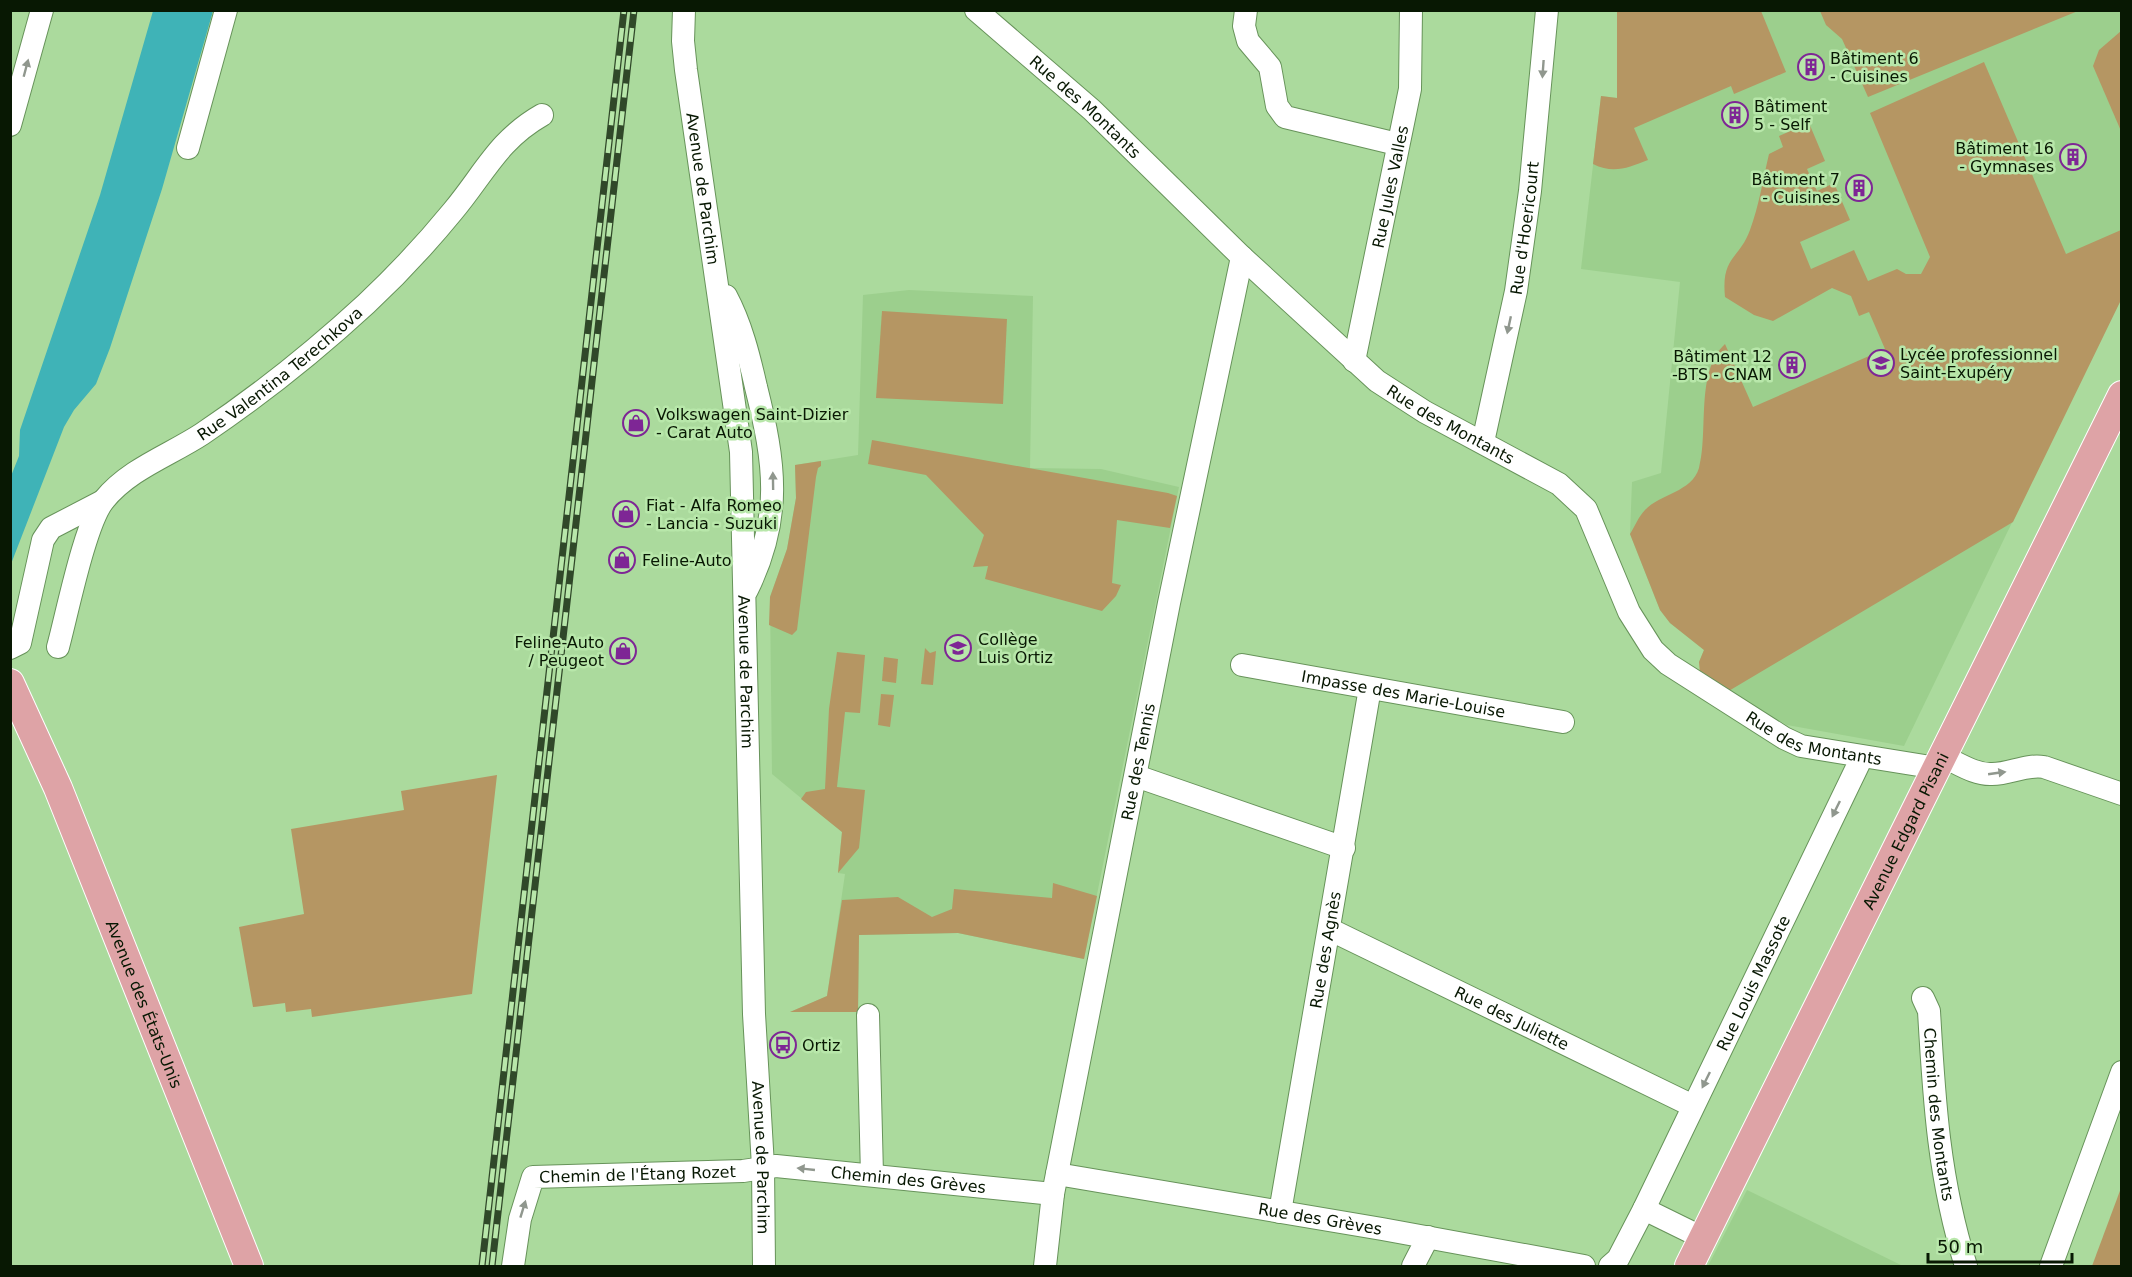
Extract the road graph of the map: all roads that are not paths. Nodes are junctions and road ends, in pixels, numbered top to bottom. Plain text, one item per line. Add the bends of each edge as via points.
1 (42, 10) edge
2 (226, 10) edge
3 (684, 10) edge
4 (976, 10) edge
5 (1246, 10) edge
6 (1411, 10) edge
7 (1547, 10) edge
8 (542, 116) dead end
9 (10, 124) edge
10 (1397, 144) junction
11 (188, 148) dead end
12 (1242, 257) junction
13 (715, 275) junction
14 (1354, 361) junction
15 (2121, 395) edge
16 (1482, 442) junction
17 (103, 501) junction
18 (743, 597) junction
19 (58, 647) dead end
20 (10, 648) edge
21 (1242, 665) dead end
22 (1370, 688) junction
23 (14, 700) edge
24 (1563, 722) dead end
25 (1862, 757) junction
26 (1939, 762) junction
27 (1137, 776) junction
28 (2121, 794) edge
29 (1344, 848) junction
30 (1330, 930) junction
31 (1923, 998) dead end
32 (868, 1014) dead end
33 (2121, 1072) edge
34 (1693, 1106) junction
35 (763, 1166) junction
36 (872, 1175) junction
37 (1055, 1184) junction
38 (1644, 1209) junction
39 (1280, 1212) junction
40 (1428, 1237) junction
41 (1703, 1238) junction
42 (249, 1266) edge
43 (513, 1266) edge
44 (764, 1266) edge
45 (1045, 1266) edge
46 (1413, 1266) edge
47 (1584, 1266) edge
48 (1610, 1266) edge
49 (1689, 1266) edge
50 (1966, 1266) edge
51 (2051, 1266) edge

9 -> 1 street
2 - 11 street
3 - 13 street, Avenue de Parchim via 686,70
4 - 12 street, Rue des Montants via 1092,110
5 - 10 street via 1244,26 1248,41 1270,67 1277,106 1285,117
6 - 10 street, Rue Jules Valles via 1410,89
7 -> 16 street, Rue d'Hoericourt via 1516,291
8 - 17 street, Rue Valentina Terechkova via 507,139 413,259 365,305 256,395 201,435 123,481
10 - 14 street, Rue Jules Valles
12 - 14 street, Rue des Montants
12 - 27 street, Rue des Tennis via 1170,596
13 - 18 street, Avenue de Parchim via 741,452
18 -> 13 street via 769,531 774,480 748,354 732,306
14 - 16 street, Rue des Montants via 1398,396
15 - 26 main road, Avenue Edgard Pisani
16 - 25 street, Rue des Montants via 1559,484 1586,509 1635,622 1653,650 1668,664 1784,738 1821,751
17 - 19 street, Rue Valentina Terechkova via 89,532
17 - 20 street via 57,524 42,540 20,643
18 - 35 street, Avenue de Parchim via 754,1002
21 - 22 street, Impasse des Marie-Louise
22 - 24 street, Impasse des Marie-Louise
22 - 29 street, Rue des Agnès
23 - 42 main road, Avenue des États-Unis via 58,788
25 - 26 street, Rue des Montants
25 -> 34 street, Rue Louis Massote
26 -> 28 street, Rue des Montants via 1989,775 2031,765 2044,767
26 - 41 main road, Avenue Edgard Pisani
27 - 29 street
27 - 37 street, Rue des Tennis
29 - 30 street, Rue des Agnès
30 - 34 street, Rue des Juliette
30 - 39 street, Rue des Agnès
31 - 50 street, Chemin des Montants via 1929,1011 1940,1158 1948,1206
32 - 36 street
33 - 51 street
34 - 38 street, Rue Louis Massote
36 -> 35 street, Chemin des Grèves
43 -> 35 street, Chemin de l'Étang Rozet via 532,1177 743,1171
35 - 44 street, Avenue de Parchim
36 - 37 street, Chemin des Grèves
37 - 39 street, Rue des Grèves
37 - 45 street, Rue des Tennis
38 - 41 street
38 - 48 street via 1618,1259
39 - 40 street, Rue des Grèves
40 - 46 street
40 - 47 street, Rue des Grèves
41 - 49 main road, Avenue Edgard Pisani

